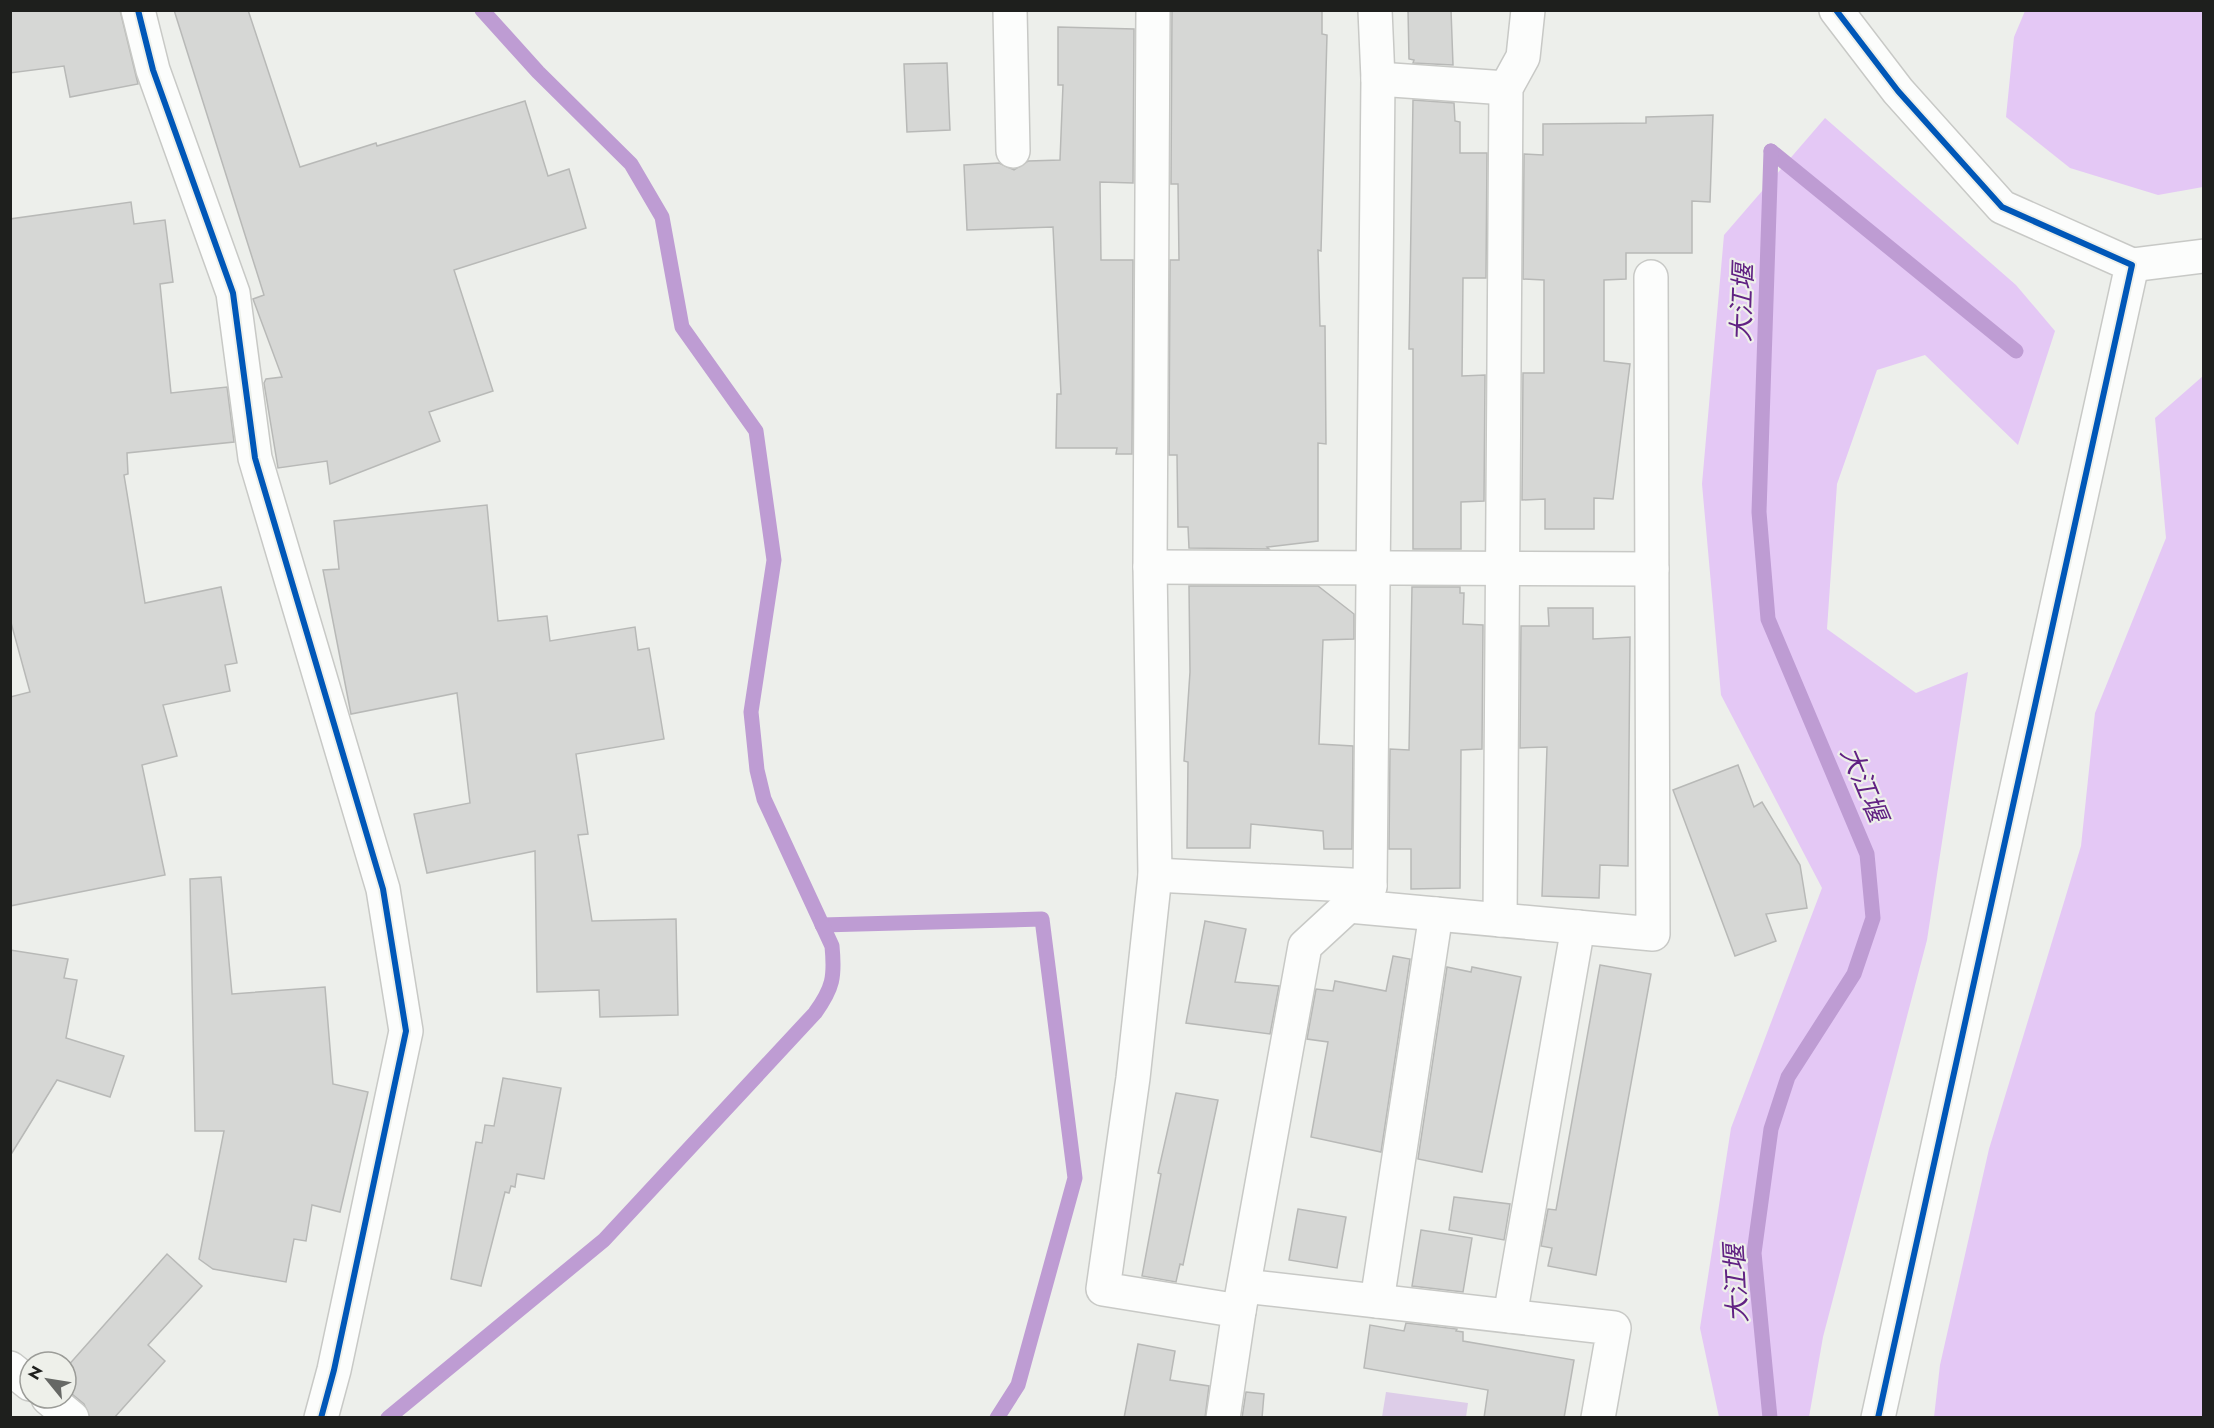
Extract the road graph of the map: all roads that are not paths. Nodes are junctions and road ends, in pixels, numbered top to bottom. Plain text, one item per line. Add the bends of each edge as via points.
1 (138, 10) edge
2 (1010, 10) edge
3 (1153, 10) edge
4 (1375, 10) edge
5 (1528, 10) edge
6 (1836, 10) edge
7 (1378, 79) junction
8 (1506, 88) junction
9 (1013, 151) dead end
10 (2204, 256) edge
11 (2132, 265) junction
12 (1651, 278) dead end
13 (1150, 567) junction
14 (1502, 568) junction
15 (1652, 569) junction
16 (1375, 570) junction
17 (1155, 875) junction
18 (1360, 896) junction
19 (1436, 914) junction
20 (1500, 920) junction
21 (1578, 927) junction
22 (1242, 1299) junction
23 (1377, 1301) junction
24 (1510, 1316) junction
25 (321, 1418) edge
26 (1223, 1418) edge
27 (1598, 1418) edge
28 (1878, 1418) edge

1 - 25 street via 153,70 233,293 255,458 383,889 406,1031
2 - 9 street
3 - 13 street
4 - 7 street
5 - 8 street via 1523,57
6 - 11 street via 1898,91 2002,207
7 - 8 street
7 - 16 street
8 - 14 street
10 - 11 street
11 - 28 street
12 - 15 street
13 - 16 street
13 - 17 street
14 - 15 street
14 - 16 street
14 - 20 street
15 - 21 street via 1653,934
16 - 18 street
17 - 18 street
17 - 22 street via 1134,1078 1103,1289
18 - 19 street
18 - 22 street via 1305,946
19 - 20 street
19 - 23 street
20 - 21 street
21 - 24 street
22 - 23 street
22 - 26 street
23 - 24 street
24 - 27 street via 1614,1328

